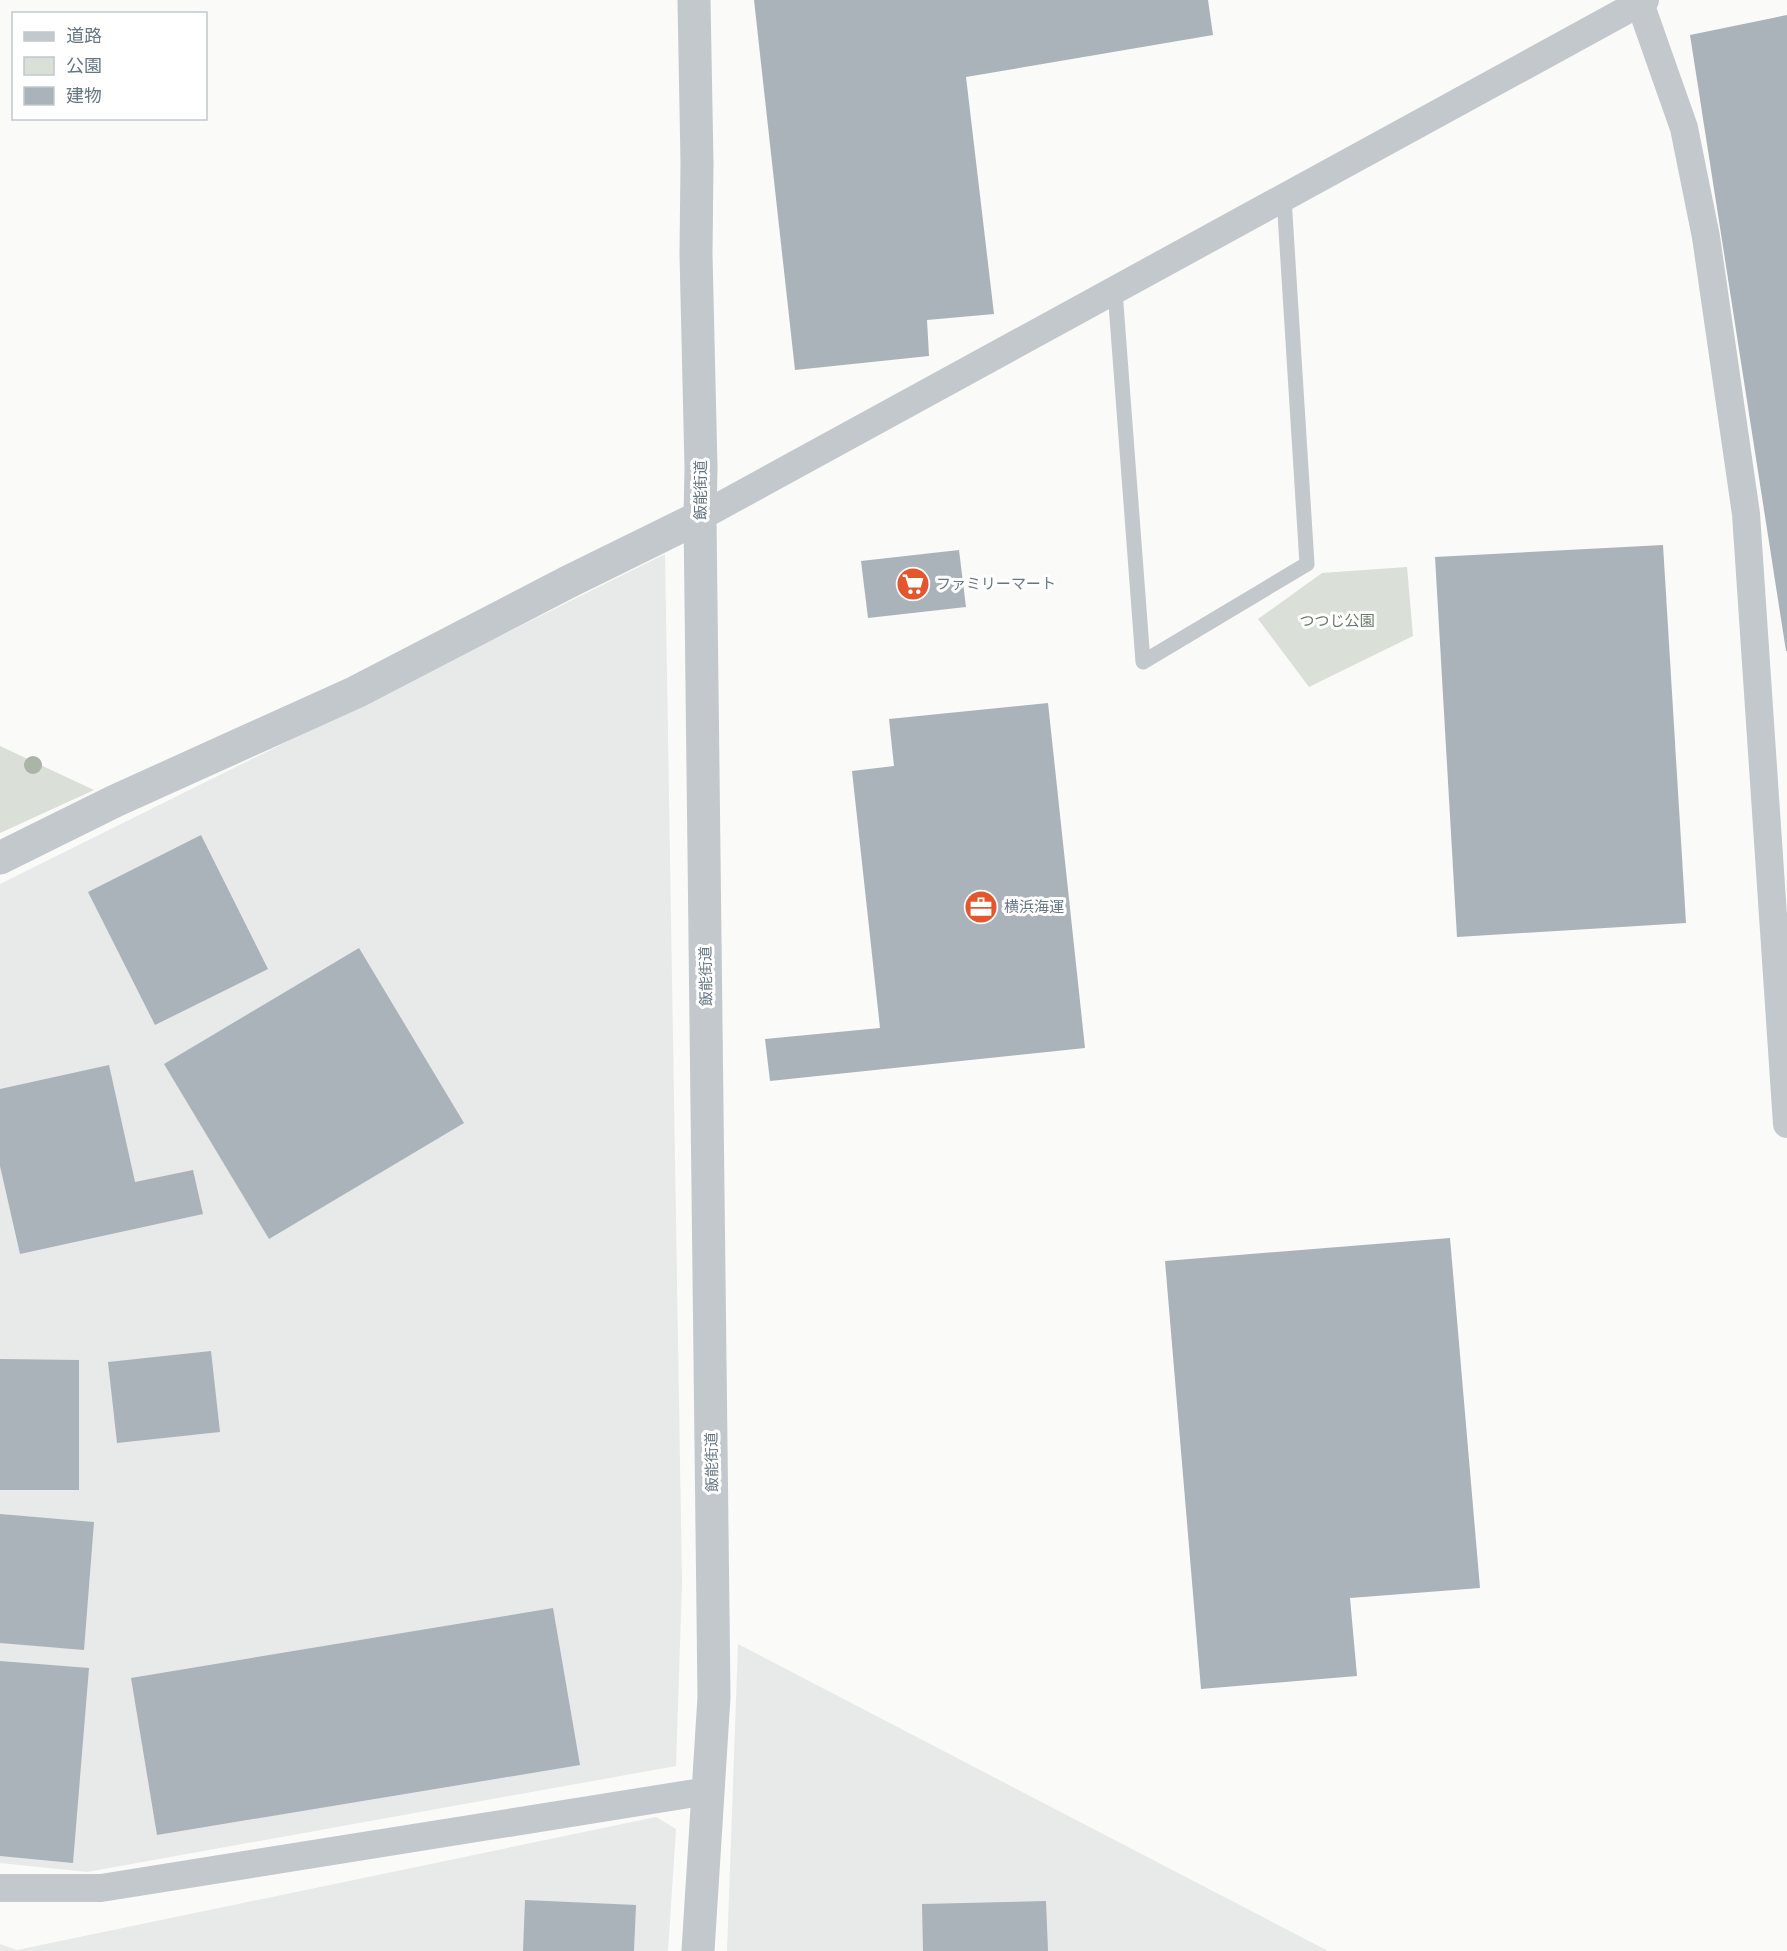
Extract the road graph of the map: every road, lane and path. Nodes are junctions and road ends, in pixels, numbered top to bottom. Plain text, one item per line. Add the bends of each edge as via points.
1 (694, 0) edge
2 (1642, 1) edge
3 (1284, 198) junction
4 (1115, 291) junction
5 (700, 517) junction
6 (0, 858) edge
7 (1787, 1124) edge
8 (708, 1791) junction
9 (0, 1888) edge
10 (698, 1951) edge

1 - 5 street, 飯能街道
2 - 3 street
2 - 7 street via 1684,128 1706,237 1746,514
3 - 4 street
3 - 4 lane via 1307,564 1143,662
4 - 5 street
5 - 6 street via 356,692 115,801
5 - 8 street, 飯能街道 via 714,1697
8 - 9 street via 102,1888
8 - 10 street, 飯能街道

